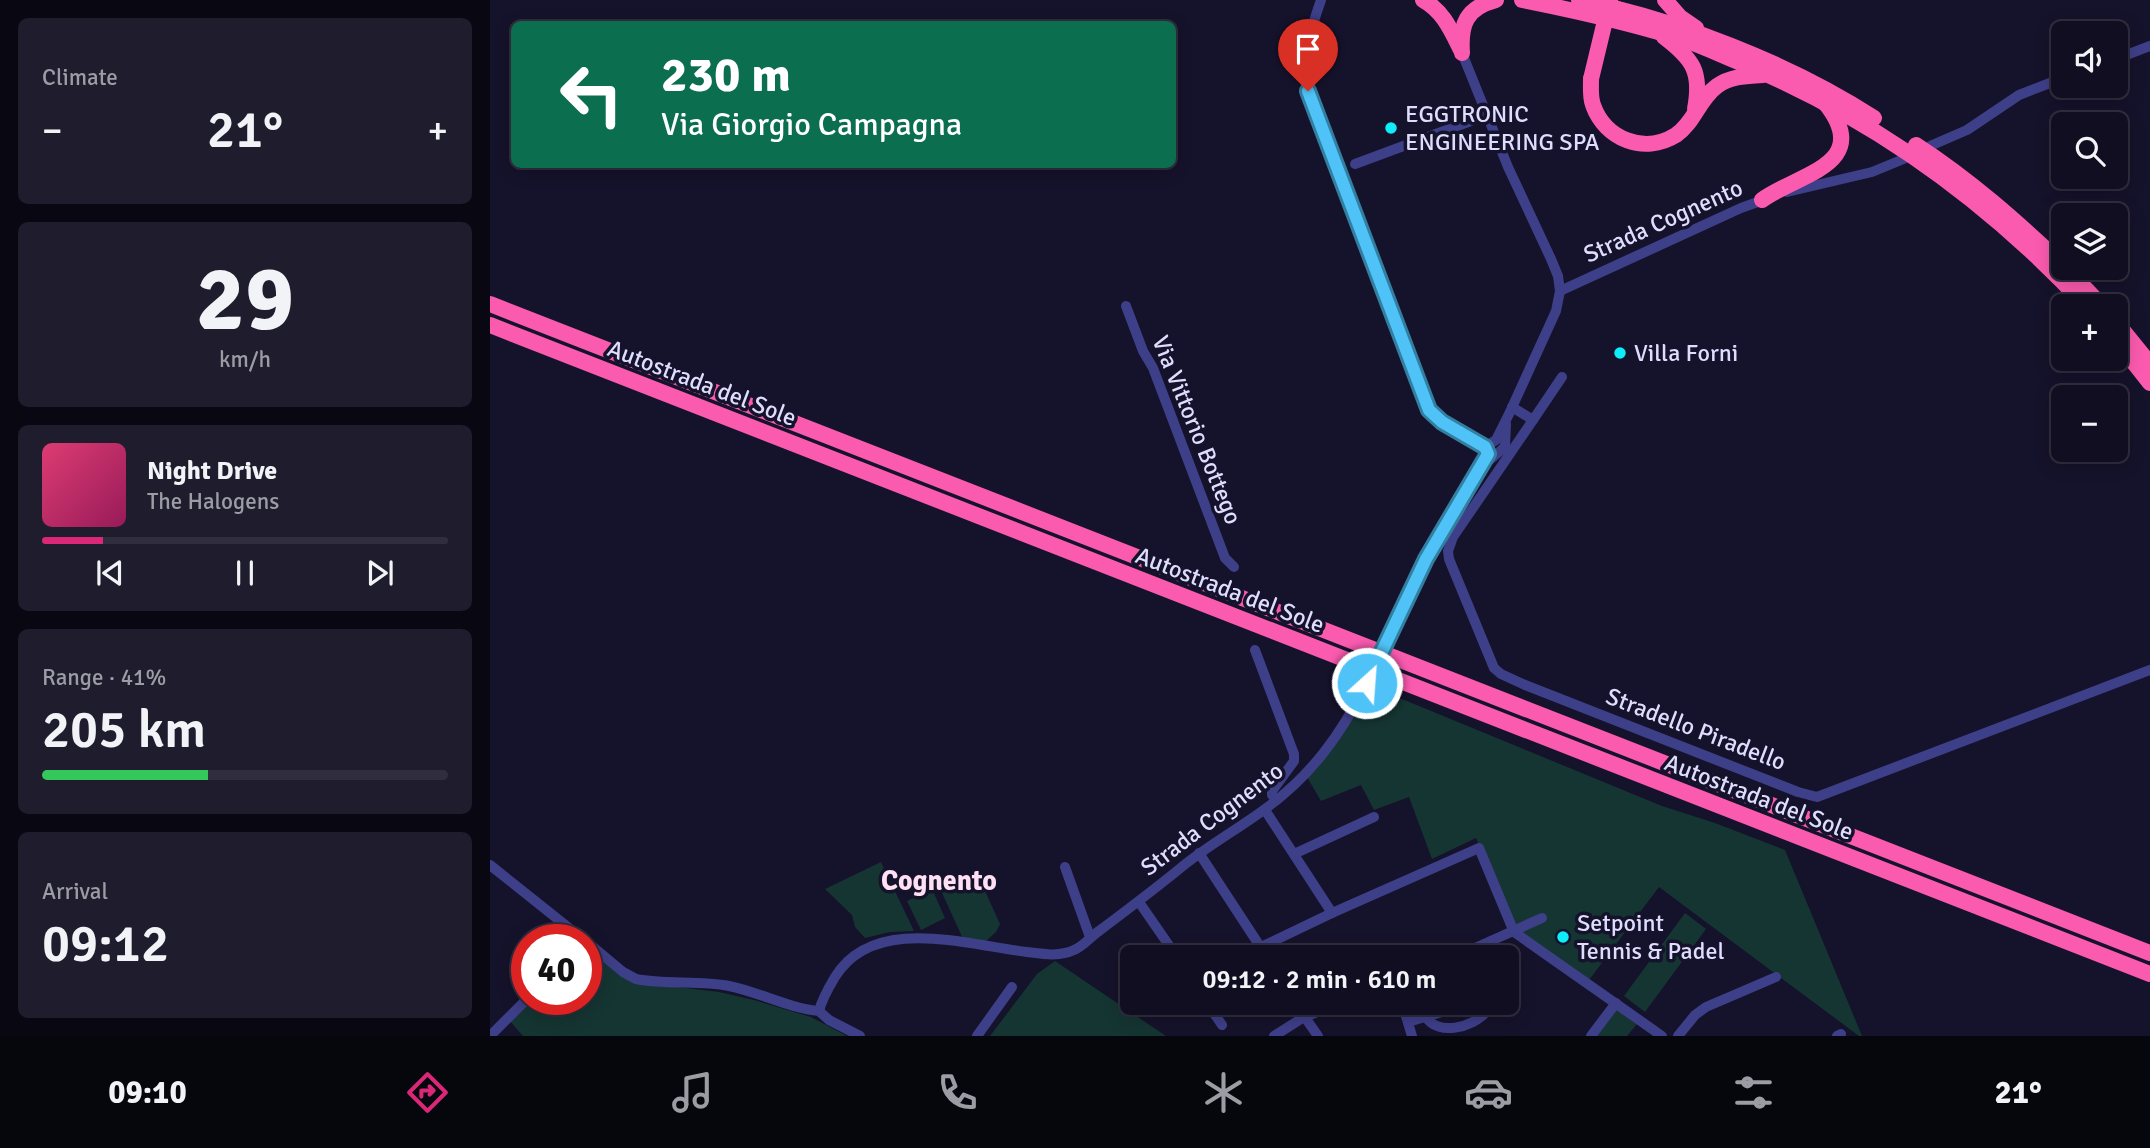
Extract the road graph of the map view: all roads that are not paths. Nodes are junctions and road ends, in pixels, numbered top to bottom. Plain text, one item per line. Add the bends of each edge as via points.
1 (1321, 0) edge
2 (1423, 0) edge
3 (1496, 0) edge
4 (1522, 0) edge
5 (1579, 0) edge
6 (1611, 0) edge
7 (1665, 0) edge
8 (1656, 31) junction
9 (1709, 38) junction
10 (2150, 46) edge
11 (1462, 53) junction
12 (2128, 54) edge
13 (1769, 75) junction
14 (2051, 83) edge
15 (1824, 103) junction
16 (1695, 112) junction
17 (1487, 115) junction
18 (1930, 146) dead end
19 (1906, 158) dead end
20 (1355, 164) dead end
21 (1762, 200) junction
22 (2051, 254) edge
23 (2077, 280) edge
24 (1560, 291) junction
25 (2074, 294) edge
26 (2091, 294) edge
27 (490, 304) edge
28 (1126, 306) dead end
29 (490, 325) edge
30 (2128, 337) edge
31 (2128, 355) edge
32 (2150, 364) edge
33 (1562, 377) dead end
34 (2150, 383) edge
35 (1510, 411) junction
36 (1533, 420) junction
37 (1487, 448) junction
38 (1485, 463) junction
39 (1234, 567) dead end
40 (1255, 649) dead end
41 (2150, 670) edge
42 (1277, 800) junction
43 (1267, 813) junction
44 (1374, 817) dead end
45 (1199, 853) junction
46 (1294, 854) junction
47 (490, 864) edge
48 (1065, 867) dead end
49 (1139, 902) junction
50 (1332, 913) junction
51 (1542, 918) dead end
52 (564, 924) edge
53 (1514, 932) junction
54 (1090, 937) junction
55 (1169, 945) edge
56 (1259, 945) edge
57 (1276, 945) edge
58 (1483, 945) edge
59 (2150, 953) edge
60 (602, 955) edge
61 (2150, 974) edge
62 (1776, 977) dead end
63 (1012, 987) dead end
64 (1616, 1003) junction
65 (819, 1011) junction
66 (511, 1015) edge
67 (1216, 1015) edge
68 (1309, 1015) edge
69 (1406, 1015) edge
70 (1304, 1017) junction
71 (1426, 1017) junction
72 (1408, 1022) junction
73 (1223, 1025) dead end
74 (490, 1035) edge
75 (860, 1036) edge
76 (977, 1036) edge
77 (1274, 1036) edge
78 (1318, 1036) edge
79 (1412, 1036) edge
80 (1591, 1036) edge
81 (1662, 1036) edge
82 (1678, 1036) edge

1 - 37 street via 1308,40 1308,91 1429,410
2 - 11 highway via 1446,21
3 - 11 highway via 1467,18
4 - 8 highway
5 - 9 highway
6 - 16 highway, bridge via 1591,79 1591,102 1598,118 1607,130 1629,142 1652,143 1685,127
7 - 9 highway
8 - 13 highway
8 - 16 highway via 1694,67 1698,85
9 - 22 highway via 1858,107 1951,170
10 - 12 street
11 - 17 street
13 - 15 highway
13 - 16 highway via 1726,81 1708,93
14 - 18 street via 2020,95 1967,130
15 - 21 highway via 1840,133 1836,156 1822,169
15 - 25 highway via 1853,117 1972,199
17 - 20 street
17 - 24 street via 1551,259
19 - 21 street, Strada Cognento via 1872,172
21 - 24 street, Strada Cognento
23 - 26 highway
24 - 35 street, Strada Cognento via 1556,311
27 - 59 highway, Autostrada del Sole
28 - 39 street, Via Vittorio Bottego via 1225,558
29 - 61 highway, Autostrada del Sole
30 - 32 highway
31 - 34 highway
33 - 36 street
35 - 36 street
35 - 37 street, Strada Cognento
35 - 38 street, Strada Cognento via 1505,446
36 - 41 street, Stradello Piradello via 1448,551 1494,668 1525,685 1817,797
37 - 38 street, Strada Cognento
38 - 42 street, Strada Cognento, bridge via 1426,559 1349,719 1297,784
40 - 42 street via 1294,754 1294,761 1272,790
42 - 43 street, Strada Cognento
43 - 45 street, Strada Cognento
43 - 46 street
44 - 46 street
45 - 49 street, Strada Cognento
45 - 56 street
46 - 50 street
47 - 52 street
48 - 54 street
49 - 54 street, Strada Cognento
49 - 55 street
50 - 53 street via 1479,848
50 - 57 street
51 - 53 street
53 - 58 street
53 - 64 street
54 - 65 street, Strada Cognento via 1083,946 1059,955 941,939 884,942 847,961
60 - 65 street via 636,979 726,986
62 - 82 street via 1706,1007
63 - 76 street
64 - 80 street
64 - 81 street
65 - 75 street
66 - 74 street
67 - 73 street
68 - 70 street
69 - 72 street
70 - 77 street
70 - 78 street
71 - 71 street via 1438,1030 1447,1030 1470,1026 1486,1009 1472,1003
71 - 72 street
72 - 79 street

